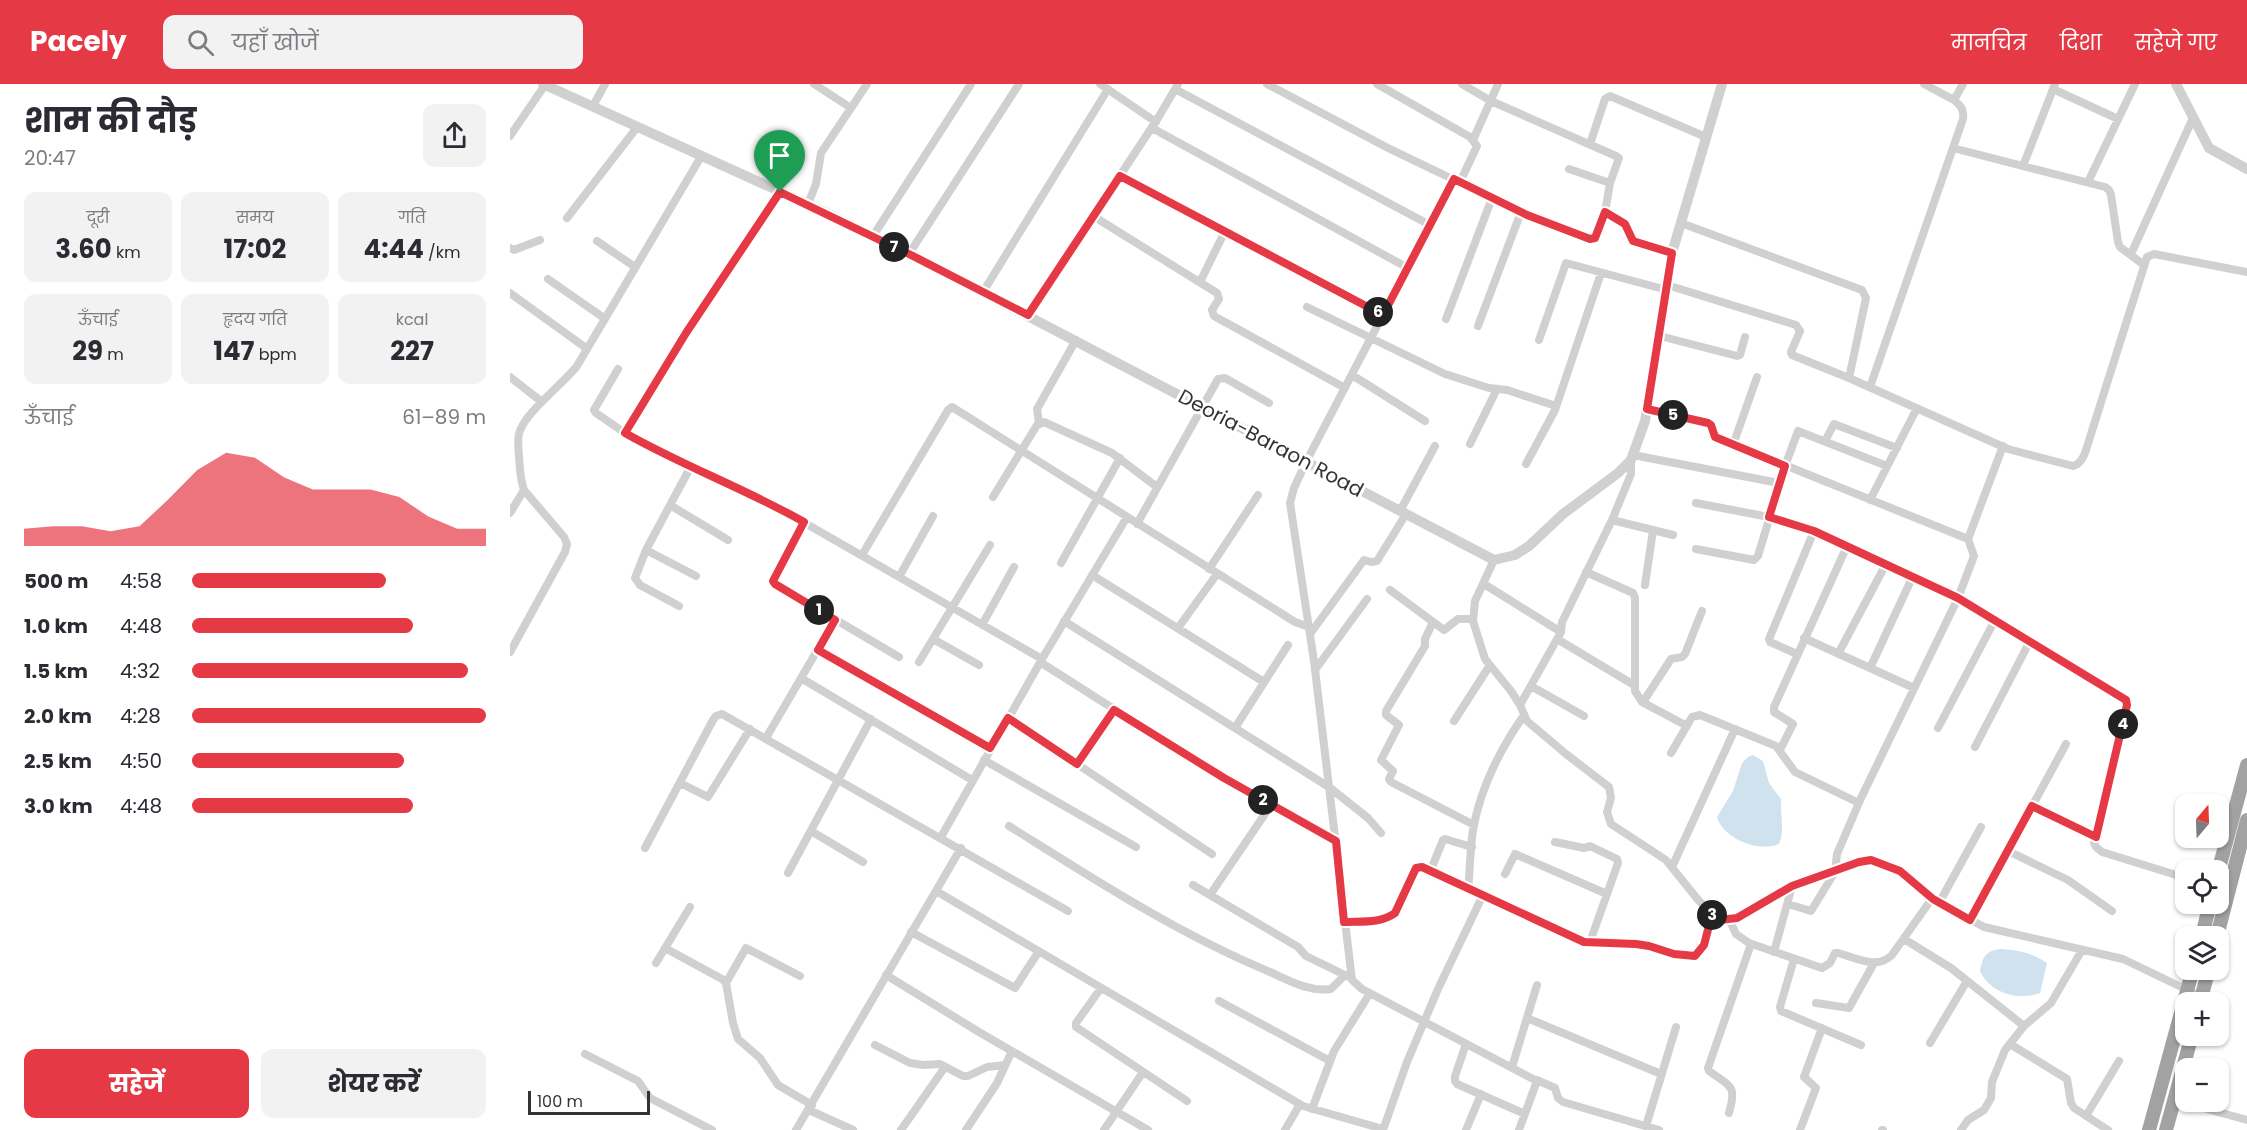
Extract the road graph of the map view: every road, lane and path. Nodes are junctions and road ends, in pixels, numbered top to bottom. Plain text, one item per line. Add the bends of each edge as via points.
1 (544, 84) edge
2 (605, 84) edge
3 (814, 84) edge
4 (867, 84) edge
5 (971, 84) edge
6 (1019, 84) edge
7 (1267, 84) edge
8 (1377, 84) edge
9 (1462, 84) edge
10 (1498, 84) edge
11 (1722, 84) edge
12 (1924, 84) edge
13 (1963, 84) edge
14 (2135, 84) edge
15 (2176, 84) edge
16 (1176, 86) edge
17 (2054, 86) edge
18 (1104, 87) edge
19 (1954, 100) junction
20 (1491, 101) junction
21 (593, 106) junction
22 (851, 108) junction
23 (2193, 118) junction
24 (2118, 120) junction
25 (1154, 125) junction
26 (638, 126) junction
27 (510, 136) edge
28 (1706, 136) junction
29 (1473, 140) junction
30 (1590, 144) junction
31 (1953, 148) junction
32 (702, 155) junction
33 (2023, 166) junction
34 (1569, 169) dead end
35 (2247, 170) edge
36 (1120, 176) junction
37 (1457, 181) junction
38 (2088, 182) junction
39 (1610, 183) junction
40 (780, 192) junction
41 (1492, 198) junction
42 (808, 204) junction
43 (1521, 212) junction
44 (1605, 212) junction
45 (1093, 216) junction
46 (567, 218) dead end
47 (1681, 222) junction
48 (1430, 225) junction
49 (1225, 231) junction
50 (873, 236) junction
51 (540, 240) dead end
52 (597, 241) dead end
53 (510, 248) edge
54 (1672, 253) junction
55 (909, 254) junction
56 (2131, 254) junction
57 (2145, 265) junction
58 (634, 267) junction
59 (1408, 268) junction
60 (2247, 272) edge
61 (1601, 273) junction
62 (548, 279) dead end
63 (1200, 282) junction
64 (1667, 288) junction
65 (982, 292) junction
66 (510, 293) edge
67 (1307, 307) dead end
68 (1028, 315) junction
69 (1383, 315) junction
70 (604, 318) junction
71 (1446, 319) dead end
72 (1478, 326) dead end
73 (1660, 336) junction
74 (1745, 337) dead end
75 (1371, 339) junction
76 (1076, 340) junction
77 (1539, 340) dead end
78 (586, 348) junction
79 (618, 369) dead end
80 (1352, 375) junction
81 (510, 377) edge
82 (1757, 377) dead end
83 (1850, 378) junction
84 (1870, 387) junction
85 (1345, 388) junction
86 (1497, 389) junction
87 (542, 402) junction
88 (1269, 403) dead end
89 (1201, 406) junction
90 (1556, 406) junction
91 (1917, 408) junction
92 (1647, 409) junction
93 (1425, 421) dead end
94 (1039, 424) junction
95 (625, 433) junction
96 (1825, 441) junction
97 (1470, 444) dead end
98 (1733, 445) junction
99 (1435, 446) dead end
100 (2002, 446) junction
101 (1897, 448) junction
102 (1021, 450) junction
103 (1120, 458) junction
104 (1632, 458) junction
105 (1306, 462) junction
106 (1526, 464) dead end
107 (691, 466) junction
108 (1785, 466) junction
109 (1887, 466) junction
110 (1779, 483) junction
111 (1157, 487) junction
112 (524, 490) junction
113 (1258, 495) dead end
114 (993, 497) dead end
115 (1096, 498) junction
116 (1870, 500) junction
117 (1695, 503) dead end
118 (670, 505) junction
119 (511, 509) edge
120 (1403, 513) junction
121 (933, 516) dead end
122 (1126, 517) junction
123 (1769, 517) junction
124 (1612, 520) junction
125 (804, 522) junction
126 (1137, 524) junction
127 (1653, 530) junction
128 (1814, 531) junction
129 (1673, 536) dead end
130 (1968, 539) junction
131 (728, 540) dead end
132 (990, 545) dead end
133 (1847, 546) junction
134 (1696, 549) dead end
135 (646, 550) junction
136 (862, 555) junction
137 (1494, 560) junction
138 (1061, 563) dead end
139 (1886, 564) junction
140 (1014, 567) dead end
141 (1213, 571) junction
142 (1586, 572) junction
143 (1092, 575) junction
144 (696, 576) dead end
145 (1913, 576) junction
146 (899, 577) junction
147 (1484, 584) junction
148 (1645, 585) dead end
149 (1390, 590) dead end
150 (1367, 598) dead end
151 (1958, 598) junction
152 (679, 606) dead end
153 (953, 608) junction
154 (1702, 611) dead end
155 (1473, 619) junction
156 (835, 620) junction
157 (1995, 620) junction
158 (1064, 621) junction
159 (1433, 622) junction
160 (982, 625) junction
161 (1178, 628) junction
162 (1309, 631) junction
163 (1559, 635) junction
164 (1804, 638) junction
165 (933, 639) junction
166 (2030, 641) junction
167 (1288, 645) dead end
168 (818, 650) junction
169 (510, 652) edge
170 (1797, 654) junction
171 (1838, 654) junction
172 (899, 657) dead end
173 (1041, 661) junction
174 (919, 663) dead end
175 (979, 665) dead end
176 (1490, 665) junction
177 (1870, 668) junction
178 (1315, 670) junction
179 (801, 678) junction
180 (1264, 682) junction
181 (1531, 686) junction
182 (1635, 686) junction
183 (1914, 688) junction
184 (1644, 702) junction
185 (1520, 705) junction
186 (1114, 710) junction
187 (1524, 715) junction
188 (1584, 716) dead end
189 (1008, 718) junction
190 (871, 719) junction
191 (1454, 721) dead end
192 (1687, 726) junction
193 (1235, 728) junction
194 (1938, 728) dead end
195 (750, 729) junction
196 (1735, 729) junction
197 (766, 738) junction
198 (2066, 744) dead end
199 (1975, 747) dead end
200 (990, 748) junction
201 (1780, 750) junction
202 (1671, 753) dead end
203 (984, 760) junction
204 (1077, 764) junction
205 (2247, 765) edge
206 (838, 780) junction
207 (972, 780) junction
208 (680, 783) junction
209 (1329, 787) junction
210 (1859, 803) junction
211 (1271, 805) junction
212 (2032, 806) junction
213 (2247, 820) edge
214 (1474, 825) junction
215 (1009, 826) dead end
216 (1981, 827) dead end
217 (811, 831) junction
218 (1381, 833) dead end
219 (941, 837) junction
220 (2096, 837) junction
221 (1336, 841) junction
222 (1555, 842) dead end
223 (1136, 847) dead end
224 (1472, 847) junction
225 (645, 848) dead end
226 (960, 848) junction
227 (2008, 851) junction
228 (1212, 854) dead end
229 (2221, 860) edge
230 (863, 862) dead end
231 (1672, 867) junction
232 (1430, 872) junction
233 (1835, 872) junction
234 (788, 873) dead end
235 (2229, 873) edge
236 (1505, 874) dead end
237 (2175, 875) edge
238 (1193, 885) dead end
239 (1792, 886) junction
240 (1468, 890) junction
241 (936, 891) junction
242 (1607, 894) junction
243 (1210, 895) junction
244 (1482, 897) junction
245 (1936, 900) junction
246 (1788, 904) junction
247 (690, 907) dead end
248 (1068, 911) dead end
249 (2112, 911) dead end
250 (1712, 914) junction
251 (1729, 919) junction
252 (1970, 920) junction
253 (1344, 922) junction
254 (911, 932) junction
255 (1904, 939) junction
256 (1590, 942) junction
257 (1752, 944) junction
258 (665, 948) junction
259 (2082, 950) junction
260 (1039, 951) junction
261 (1774, 952) junction
262 (1794, 959) junction
263 (656, 963) dead end
264 (1874, 963) junction
265 (886, 975) junction
266 (800, 976) dead end
267 (1348, 977) junction
268 (2190, 980) edge
269 (1967, 981) junction
270 (726, 983) junction
271 (1537, 985) dead end
272 (1101, 988) junction
273 (2187, 990) junction
274 (2190, 992) edge
275 (1370, 993) junction
276 (1219, 1001) dead end
277 (1816, 1003) dead end
278 (1527, 1018) junction
279 (1424, 1022) junction
280 (2024, 1026) junction
281 (1676, 1027) dead end
282 (1822, 1028) junction
283 (1930, 1043) dead end
284 (875, 1044) dead end
285 (1466, 1044) junction
286 (2010, 1044) junction
287 (1861, 1045) dead end
288 (2189, 1046) edge
289 (1012, 1051) junction
290 (585, 1054) dead end
291 (1330, 1061) junction
292 (2119, 1061) dead end
293 (1005, 1065) junction
294 (945, 1067) junction
295 (1512, 1067) junction
296 (1143, 1072) junction
297 (1661, 1074) junction
298 (1537, 1080) junction
299 (1481, 1094) junction
300 (2174, 1100) junction
301 (1187, 1101) dead end
302 (1300, 1104) junction
303 (810, 1107) junction
304 (1312, 1109) junction
305 (1116, 1112) junction
306 (1729, 1113) dead end
307 (1525, 1114) junction
308 (2086, 1116) junction
309 (2247, 1120) edge
310 (1646, 1126) junction
311 (1383, 1129) edge
312 (712, 1130) edge
313 (796, 1130) edge
314 (853, 1130) edge
315 (901, 1130) edge
316 (966, 1130) edge
317 (1104, 1130) edge
318 (1148, 1130) edge
319 (1286, 1130) edge
320 (1466, 1130) edge
321 (1519, 1130) edge
322 (1659, 1130) edge
323 (1800, 1130) edge
324 (1961, 1130) edge
325 (2108, 1130) edge
326 (2149, 1130) edge
327 (2166, 1130) edge

1 - 21 street, Deoria-Baraon Road
1 - 27 street
2 - 21 street
3 - 22 street
4 - 22 street
5 - 50 street
6 - 55 street
7 - 37 street
8 - 29 street
9 - 20 street
10 - 20 street
11 - 28 street
12 - 19 street
13 - 19 street
14 - 24 street
15 - 23 street
16 - 25 street
16 - 48 street
17 - 24 street
17 - 33 street
18 - 25 street
18 - 65 street
19 - 31 street via 1964,111 1964,119
20 - 29 street
20 - 30 street
21 - 26 street, Deoria-Baraon Road
22 - 42 street via 821,153 818,178
23 - 35 street via 2209,148
23 - 56 street
24 - 38 street
25 - 36 street
25 - 59 street
26 - 32 street, Deoria-Baraon Road
26 - 46 street
28 - 30 street via 1610,96 1605,99
28 - 47 street
29 - 37 street via 1477,146
30 - 39 street via 1619,158
31 - 33 street
31 - 84 street
32 - 40 street, Deoria-Baraon Road
32 - 58 street
33 - 38 street
34 - 39 street
36 - 45 street
36 - 49 street
37 - 41 street
37 - 48 street
38 - 56 street via 2109,190 2118,242
39 - 44 street
40 - 42 street, Deoria-Baraon Road
40 - 95 street
41 - 43 street
41 - 71 street
42 - 50 street, Deoria-Baraon Road
43 - 44 street via 1590,239 1598,233
43 - 72 street
44 - 54 street via 1625,224 1633,241
45 - 63 street
45 - 68 street
47 - 54 street
47 - 83 street via 1862,290 1866,298
48 - 59 street
49 - 63 street
49 - 69 street
50 - 55 street, Deoria-Baraon Road
51 - 53 street
52 - 58 street
54 - 64 street
55 - 65 street, Deoria-Baraon Road
56 - 57 street
57 - 60 street via 2147,257 2154,254
57 - 100 street via 2082,461 2073,466
58 - 70 street
59 - 69 street
61 - 64 street
61 - 77 street via 1563,265
61 - 90 street
62 - 70 street
63 - 85 street via 1219,295 1212,310 1214,316
64 - 73 street
64 - 83 street via 1796,325 1800,332 1792,355
65 - 68 street, Deoria-Baraon Road
66 - 78 street
67 - 75 street
68 - 76 street, Deoria-Baraon Road
69 - 75 street
70 - 78 street
73 - 74 street via 1737,356
73 - 92 street
75 - 80 street
75 - 86 street via 1444,374
76 - 89 street, Deoria-Baraon Road
76 - 94 street via 1037,409
78 - 87 street via 569,377
79 - 95 street via 594,410
80 - 85 street
80 - 93 street
81 - 87 street
82 - 98 street
83 - 84 street
84 - 91 street
85 - 105 street
86 - 90 street
86 - 97 street
87 - 112 street via 518,435
88 - 89 street via 1222,377
89 - 105 street, Deoria-Baraon Road
89 - 111 street
90 - 106 street
91 - 100 street
91 - 101 street
92 - 98 street via 1708,423 1715,437
92 - 104 street
94 - 102 street
94 - 103 street via 1054,426
95 - 107 street
96 - 101 street via 1834,424
96 - 108 street via 1798,431
96 - 109 street
98 - 108 street
99 - 120 street
100 - 130 street
101 - 109 street
102 - 114 street
102 - 115 street
102 - 136 street via 952,407
103 - 111 street
103 - 115 street
104 - 110 street
104 - 124 street via 1631,474
104 - 137 street via 1528,546 1515,555
105 - 120 street, Deoria-Baraon Road
105 - 162 street via 1290,503
107 - 118 street
107 - 125 street
108 - 110 street
108 - 116 street
109 - 116 street
110 - 123 street
111 - 126 street
112 - 119 street
112 - 169 street via 567,544
113 - 141 street
115 - 122 street
115 - 138 street
116 - 130 street
117 - 123 street
118 - 131 street
118 - 135 street
120 - 137 street, Deoria-Baraon Road
120 - 162 street via 1377,561 1362,562
121 - 146 street
122 - 126 street
122 - 143 street
123 - 128 street
123 - 134 street via 1754,560
124 - 127 street
124 - 142 street
125 - 136 street
125 - 156 street via 773,581
126 - 141 street
127 - 129 street
127 - 148 street
128 - 133 street
128 - 170 street via 1769,639
130 - 151 street via 1974,556
132 - 153 street
133 - 139 street
133 - 164 street
135 - 144 street
135 - 152 street via 636,582
136 - 146 street
137 - 147 street
139 - 145 street
139 - 171 street
140 - 160 street
141 - 161 street
141 - 162 street
142 - 163 street
142 - 182 street via 1634,593
143 - 158 street
143 - 161 street
145 - 151 street
145 - 177 street
146 - 153 street
147 - 155 street via 1475,601
147 - 163 street
149 - 159 street
150 - 178 street
151 - 157 street
151 - 183 street
153 - 160 street
153 - 165 street
154 - 184 street via 1685,654 1671,659
155 - 159 street via 1458,619 1444,630
155 - 176 street
156 - 168 street
156 - 172 street
157 - 166 street
157 - 194 street
158 - 173 street
158 - 193 street
159 - 214 street via 1425,646 1385,713 1399,725 1381,760 1393,771 1391,782
160 - 173 street
161 - 180 street
162 - 178 street
163 - 181 street
163 - 182 street
164 - 170 street
164 - 171 street
165 - 174 street
165 - 175 street
166 - 199 street
166 - 220 street via 2126,700
167 - 180 street
168 - 179 street
168 - 200 street
170 - 201 street via 1773,710 1793,724
171 - 177 street
173 - 186 street
173 - 189 street
176 - 185 street
176 - 191 street
177 - 183 street
178 - 209 street
179 - 190 street
179 - 197 street
180 - 193 street
181 - 185 street
181 - 188 street
182 - 184 street via 1638,698
183 - 210 street
184 - 192 street
185 - 187 street
186 - 204 street
186 - 211 street
187 - 214 street via 1506,741
187 - 231 street via 1609,788 1607,812 1611,824
189 - 200 street
189 - 204 street
190 - 206 street
190 - 207 street
192 - 196 street via 1692,717 1700,715
192 - 202 street
193 - 209 street
195 - 197 street
195 - 208 street via 708,797
195 - 208 street via 722,714 716,716
196 - 201 street
196 - 231 street
197 - 206 street
198 - 212 street
200 - 203 street
201 - 210 street via 1795,772
203 - 207 street
203 - 223 street
204 - 228 street
205 - 229 highway
206 - 217 street
206 - 219 street
207 - 219 street
208 - 225 street
209 - 218 street
209 - 221 street
210 - 233 street via 1837,855
211 - 221 street
211 - 243 street
212 - 220 street
212 - 227 street
213 - 235 highway
214 - 224 street
215 - 267 street via 1149,912 1245,962 1316,990 1331,989
216 - 245 street
217 - 230 street
217 - 234 street
219 - 226 street
220 - 237 street via 2096,847 2102,852
221 - 253 street
222 - 242 street via 1590,846 1615,857 1618,863
224 - 232 street via 1445,838
224 - 240 street
226 - 241 street
226 - 248 street
227 - 249 street via 2068,880
227 - 252 street
231 - 250 street
232 - 240 street
232 - 253 street via 1416,868 1395,913 1389,917
233 - 239 street
233 - 245 street via 1859,862 1881,862 1900,871
233 - 246 street via 1810,911
236 - 242 street via 1515,854
238 - 243 street
239 - 246 street
239 - 251 street
240 - 244 street
241 - 254 street
241 - 260 street
242 - 256 street
243 - 267 street via 1299,946 1313,961
244 - 256 street
244 - 279 street
245 - 252 street
245 - 255 street
246 - 261 street
247 - 258 street
250 - 251 street via 1720,920
250 - 256 street via 1704,945 1695,956 1636,944
251 - 257 street via 1736,934
252 - 259 street via 1984,927
253 - 267 street
254 - 260 street via 1015,988
254 - 265 street
255 - 264 street via 1886,962
255 - 269 street
257 - 261 street
257 - 306 street via 1708,1068 1733,1091
258 - 263 street
258 - 270 street
259 - 273 street via 2123,959
259 - 280 street via 2051,1003
260 - 272 street
261 - 262 street
262 - 264 street via 1822,968 1838,953
262 - 282 street via 1780,1007
264 - 277 street via 1849,1008
265 - 289 street
265 - 303 street
266 - 270 street via 746,948
267 - 275 street
268 - 273 highway
269 - 280 street
269 - 283 street
270 - 303 street via 738,1039 760,1058 778,1085
271 - 278 street
272 - 296 street via 1076,1028
272 - 302 street
273 - 274 street
273 - 326 highway
275 - 279 street
275 - 291 street
276 - 291 street
278 - 295 street
278 - 297 street
279 - 285 street
279 - 311 street
280 - 286 street
281 - 297 street
282 - 287 street
282 - 323 street via 1804,1077 1816,1088
284 - 294 street via 910,1063
285 - 295 street
285 - 299 street via 1455,1081
286 - 308 street via 2067,1079 2071,1103
286 - 324 street via 1999,1063 1984,1110 1972,1116
288 - 300 highway
289 - 293 street
289 - 305 street
290 - 312 street via 638,1081 650,1098
291 - 304 street
292 - 308 street
293 - 294 street via 987,1066 968,1076
293 - 316 street
294 - 315 street
295 - 298 street
296 - 301 street
296 - 305 street
297 - 310 street
298 - 307 street
298 - 310 street via 1554,1088 1563,1102
299 - 307 street
299 - 320 street
300 - 309 street
300 - 327 highway
302 - 304 street
302 - 319 street
303 - 313 street
303 - 314 street
304 - 311 street
305 - 317 street
305 - 318 street
307 - 321 street
308 - 325 street
310 - 322 street

